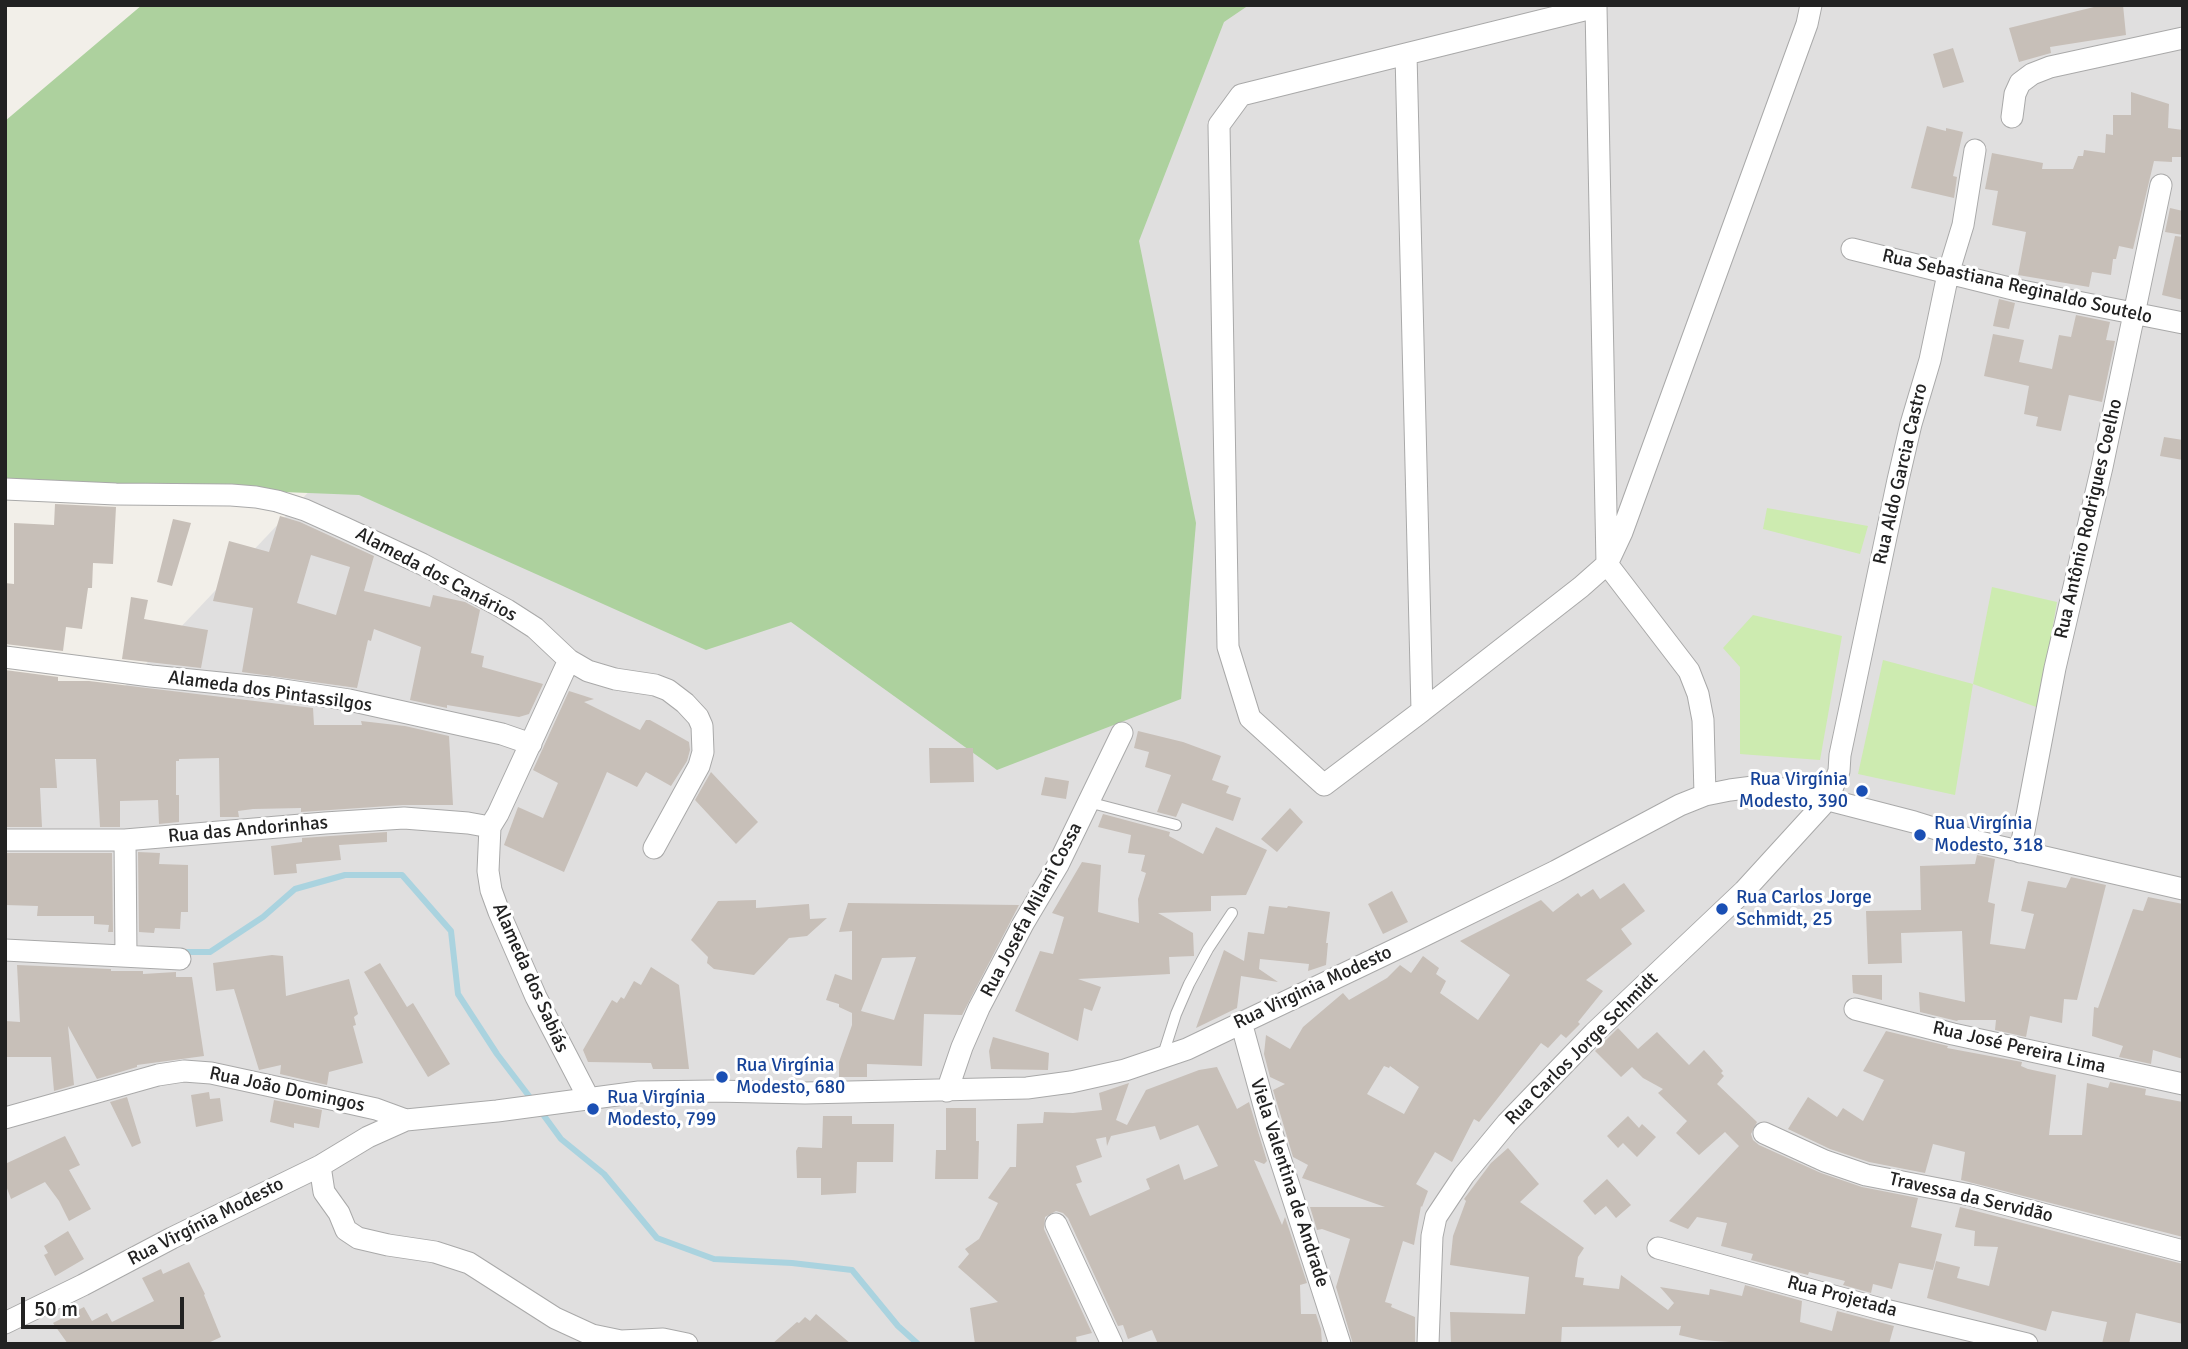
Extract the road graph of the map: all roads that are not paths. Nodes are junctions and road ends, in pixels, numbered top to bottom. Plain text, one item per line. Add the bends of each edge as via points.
1 (1811, 5) edge
2 (1599, 6) edge
3 (2183, 38) edge
4 (1406, 54) junction
5 (2012, 117) dead end
6 (1975, 150) dead end
7 (2161, 186) dead end
8 (1852, 249) dead end
9 (1948, 274) junction
10 (2134, 314) junction
11 (2183, 323) edge
12 (5, 489) edge
13 (1607, 564) junction
14 (5, 657) edge
15 (569, 660) junction
16 (1422, 711) junction
17 (1122, 733) dead end
18 (531, 744) junction
19 (1705, 795) junction
20 (1828, 799) junction
21 (1088, 802) junction
22 (1176, 825) dead end
23 (490, 827) junction
24 (5, 839) edge
25 (125, 840) junction
26 (654, 848) dead end
27 (2020, 852) junction
28 (2183, 890) edge
29 (1232, 913) dead end
30 (5, 950) edge
31 (126, 956) junction
32 (180, 959) dead end
33 (1855, 1009) dead end
34 (1241, 1022) junction
35 (1161, 1058) junction
36 (2183, 1084) edge
37 (947, 1091) junction
38 (589, 1099) junction
39 (5, 1118) edge
40 (406, 1120) junction
41 (1764, 1133) dead end
42 (320, 1166) junction
43 (1056, 1224) dead end
44 (1658, 1248) dead end
45 (2183, 1251) edge
46 (5, 1323) edge
47 (687, 1344) edge
48 (1112, 1344) edge
49 (1340, 1344) edge
50 (1428, 1344) edge
51 (2027, 1344) edge

1 - 13 street
2 - 4 street
2 - 13 street
3 - 5 street via 2050,66 2032,74 2020,83
4 - 16 street
4 - 16 street via 1241,94 1219,125 1228,647 1250,718 1324,785
6 - 9 street, Rua Aldo Garcia Castro via 1963,225
7 - 10 street, Rua Antônio Rodrigues Coelho
8 - 9 street, Rua Sebastiana Reginaldo Soutelo
9 - 10 street, Rua Sebastiana Reginaldo Soutelo
9 - 20 street, Rua Aldo Garcia Castro via 1898,480 1839,771
10 - 11 street, Rua Sebastiana Reginaldo Soutelo
10 - 27 street, Rua Antônio Rodrigues Coelho via 2055,668
12 - 15 street, Alameda dos Canários via 256,496 277,501 345,528 463,586 536,628
13 - 16 street
13 - 19 street via 1689,671 1703,720
14 - 18 street, Alameda dos Pintassilgos via 349,700
15 - 18 street, Alameda dos Sabiás
15 - 26 street, Alameda dos Canários via 615,679 656,685 692,710 702,726 699,766
17 - 21 street, Rua Josefa Milani Cossa
18 - 23 street, Alameda dos Sabiás
19 - 20 street, Rua Virginia Modesto via 1761,786
19 - 34 street, Rua Virginia Modesto
20 - 27 street, Rua Virginia Modesto
20 - 50 street, Rua Carlos Jorge Schmidt via 1744,891 1594,1033 1464,1175 1436,1217
21 - 22 lane
21 - 37 street, Rua Josefa Milani Cossa via 979,1008
23 - 25 street, Rua das Andorinhas via 404,818
23 - 38 street, Alameda dos Sabiás via 491,890 546,1018
24 - 25 street, Rua das Andorinhas
25 - 31 street
27 - 28 street, Rua Virginia Modesto
29 - 35 lane via 1189,984
30 - 31 street
31 - 32 street
33 - 36 street, Rua José Pereira Lima
34 - 35 street, Rua Virginia Modesto
34 - 49 street, Viela Valentina de Andrade
35 - 37 street, Rua Virginia Modesto via 1071,1082
37 - 38 street, Rua Virginia Modesto via 666,1091
38 - 40 street, Rua Virginia Modesto
39 - 40 street, Rua João Domingos via 184,1071 331,1098
40 - 42 street, Rua Virgínia Modesto
41 - 45 street, Travessa da Servidão via 1866,1175 1970,1195
42 - 46 street, Rua Virgínia Modesto
42 - 47 street via 324,1192 346,1230 358,1238 469,1263 555,1318 592,1335
43 - 48 street
44 - 51 street, Rua Projetada

